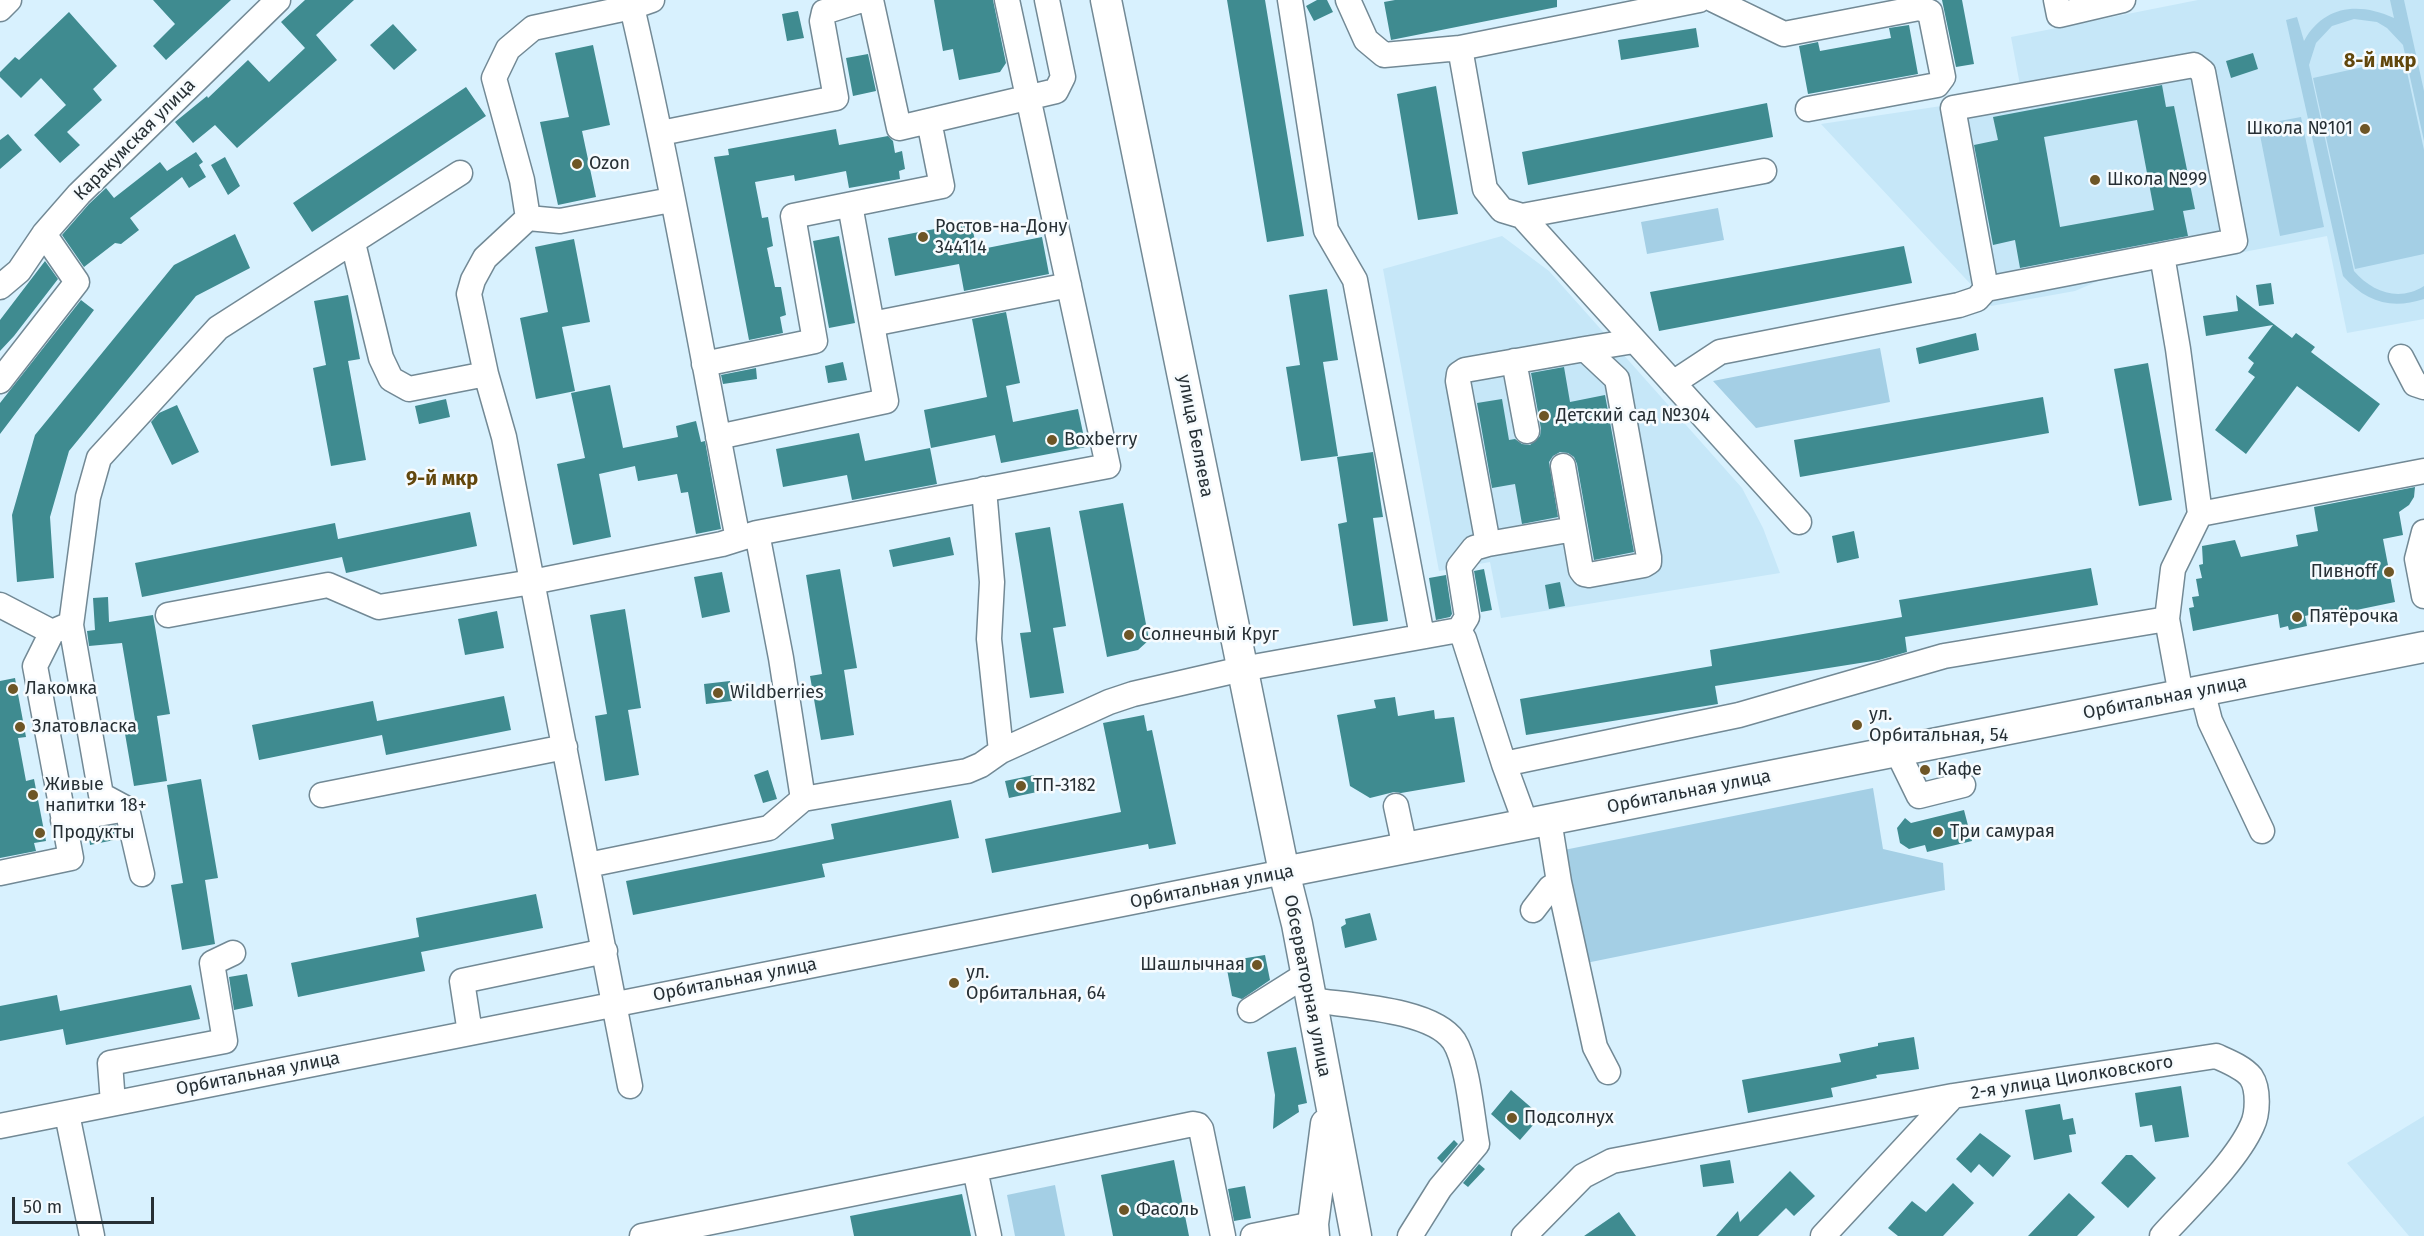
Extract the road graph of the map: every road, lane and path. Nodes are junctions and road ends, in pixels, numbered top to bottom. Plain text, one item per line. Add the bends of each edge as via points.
1 (9, 0) edge
2 (278, 0) edge
3 (862, 0) edge
4 (871, 0) edge
5 (1007, 0) edge
6 (1047, 0) edge
7 (1106, 0) edge
8 (1290, 0) edge
9 (1348, 0) edge
10 (1699, 0) edge
11 (1714, 0) edge
12 (2056, 0) edge
13 (2123, 0) edge
14 (646, 2) edge
15 (0, 9) edge
16 (1460, 48) junction
17 (1028, 99) junction
18 (1808, 109) dead end
19 (929, 121) junction
20 (661, 133) junction
21 (1764, 171) dead end
22 (459, 173) dead end
23 (671, 200) junction
24 (850, 205) junction
25 (1521, 216) junction
26 (528, 218) junction
27 (44, 234) junction
28 (353, 243) junction
29 (2162, 255) junction
30 (1069, 285) junction
31 (0, 287) edge
32 (1986, 289) junction
33 (872, 324) junction
34 (1634, 341) junction
35 (1585, 349) junction
36 (2401, 357) dead end
37 (1514, 361) junction
38 (704, 364) junction
39 (486, 374) junction
40 (0, 381) edge
41 (1673, 383) junction
42 (2424, 387) edge
43 (1527, 432) dead end
44 (718, 437) junction
45 (1563, 466) dead end
46 (2424, 471) edge
47 (984, 489) junction
48 (2200, 514) junction
49 (1799, 522) dead end
50 (1574, 529) junction
51 (2424, 532) edge
52 (748, 536) junction
53 (1488, 544) junction
54 (532, 582) junction
55 (2424, 596) edge
56 (0, 605) edge
57 (168, 615) dead end
58 (2167, 619) junction
59 (61, 628) junction
60 (1458, 630) junction
61 (1422, 636) junction
62 (2424, 647) edge
63 (1242, 669) junction
64 (2192, 693) junction
65 (565, 747) junction
66 (1001, 751) junction
67 (1897, 751) junction
68 (1504, 764) junction
69 (1963, 785) dead end
70 (322, 795) dead end
71 (802, 799) junction
72 (1396, 806) dead end
73 (127, 809) junction
74 (63, 820) junction
75 (1538, 822) junction
76 (2262, 831) dead end
77 (1405, 848) junction
78 (588, 866) junction
79 (1284, 872) junction
80 (0, 873) edge
81 (142, 874) dead end
82 (1559, 882) junction
83 (1533, 910) dead end
84 (605, 951) junction
85 (232, 953) dead end
86 (1309, 987) junction
87 (615, 1004) junction
88 (1250, 1010) dead end
89 (470, 1033) junction
90 (1608, 1072) dead end
91 (630, 1086) dead end
92 (1953, 1096) junction
93 (1329, 1101) junction
94 (113, 1103) junction
95 (67, 1114) junction
96 (0, 1126) edge
97 (975, 1168) junction
98 (1314, 1230) edge
99 (92, 1236) edge
100 (642, 1236) edge
101 (989, 1236) edge
102 (1222, 1236) edge
103 (1253, 1236) edge
104 (1356, 1236) edge
105 (1410, 1236) edge
106 (1524, 1236) edge
107 (1824, 1236) edge
108 (2162, 1236) edge

1 - 15 street
2 - 27 street, Каракумская улица
3 - 20 street via 824,12 822,21 836,98
4 - 19 street via 899,128
5 - 17 street
6 - 17 street via 1063,77 1056,91
7 - 63 main road, улица Беляева
8 - 61 street via 1326,230 1355,280
9 - 16 street via 1366,40 1384,56
10 - 16 street
11 - 18 street via 1784,34 1919,8 1930,12 1943,77 1937,85
12 - 13 street via 2059,15
14 - 20 street
14 - 26 street via 533,28 508,49 494,78 522,180
16 - 25 street via 1485,189 1502,210
17 - 19 street
17 - 30 street
19 - 24 street via 942,186
20 - 23 street
21 - 25 street
22 - 28 street
23 - 26 street via 560,221
23 - 38 street
24 - 33 street
24 - 38 street via 793,216 815,341
25 - 34 street
26 - 39 street via 485,258 469,294
27 - 31 street, Каракумская улица via 19,271
27 - 40 street via 77,282
28 - 39 street via 381,358 391,379 409,389
28 - 59 street via 218,328 99,458
29 - 32 street
29 - 32 street via 2235,241 2203,72 2194,65 1953,108
29 - 48 street
30 - 33 street
30 - 47 street via 1108,466
32 - 41 street via 1977,299 1959,305 1720,352
33 - 44 street via 886,401
34 - 35 street
34 - 41 street
35 - 37 street
35 - 50 street via 1617,379 1649,562 1584,574
36 - 42 street via 2415,384
37 - 43 street
37 - 53 street via 1465,370 1458,381
38 - 44 street
39 - 54 street via 504,437
41 - 49 street
44 - 52 street
45 - 50 street
46 - 48 street
47 - 52 street
47 - 66 street via 992,582 988,639
48 - 58 street via 2173,568
50 - 53 street
51 - 55 street via 2417,559
52 - 54 street
52 - 71 street via 781,658
53 - 60 street via 1474,548 1459,567 1467,617
54 - 57 street via 379,607 328,585
54 - 65 street
56 - 59 street
58 - 64 street
58 - 68 street via 1944,656 1739,716
59 - 73 street via 101,795
59 - 74 street via 34,666
60 - 61 street
60 - 68 street
61 - 63 street
62 - 64 main road, Орбитальная улица
63 - 66 street via 1109,702
63 - 79 main road, улица Беляева
64 - 67 main road, Орбитальная улица
64 - 76 street via 2210,721
65 - 70 street
65 - 78 street
66 - 71 street via 967,771
67 - 69 street via 1919,796
67 - 75 main road, Орбитальная улица
68 - 75 street
71 - 78 street via 769,828
72 - 77 street
73 - 74 street
73 - 81 street
74 - 80 street via 71,858
75 - 77 main road, Орбитальная улица
75 - 82 street
77 - 79 main road, Орбитальная улица
78 - 84 street
79 - 86 main road, Обсерваторная улица
79 - 87 street, Орбитальная улица
82 - 83 street
82 - 90 street via 1595,1047
84 - 87 street
84 - 89 street via 462,981
85 - 94 street via 212,963 225,1041 110,1064
86 - 88 street
86 - 93 main road, Обсерваторная улица
86 - 105 street via 1416,1016 1440,1026 1454,1042 1464,1070 1477,1144 1440,1188
87 - 89 street, Орбитальная улица
87 - 91 street
89 - 94 street, Орбитальная улица
92 - 106 street via 1612,1161 1583,1176
92 - 107 street, 2-я улица Циолковского
92 - 108 street, 2-я улица Циолковского via 2216,1056 2235,1065 2251,1077 2257,1095 2253,1125 2234,1155
93 - 98 main road, Обсерваторная улица
93 - 104 main road, Обсерваторная улица
94 - 95 street, Орбитальная улица
95 - 96 street, Орбитальная улица
95 - 99 street
97 - 100 street
97 - 101 street
97 - 102 street via 1198,1125
98 - 103 street

